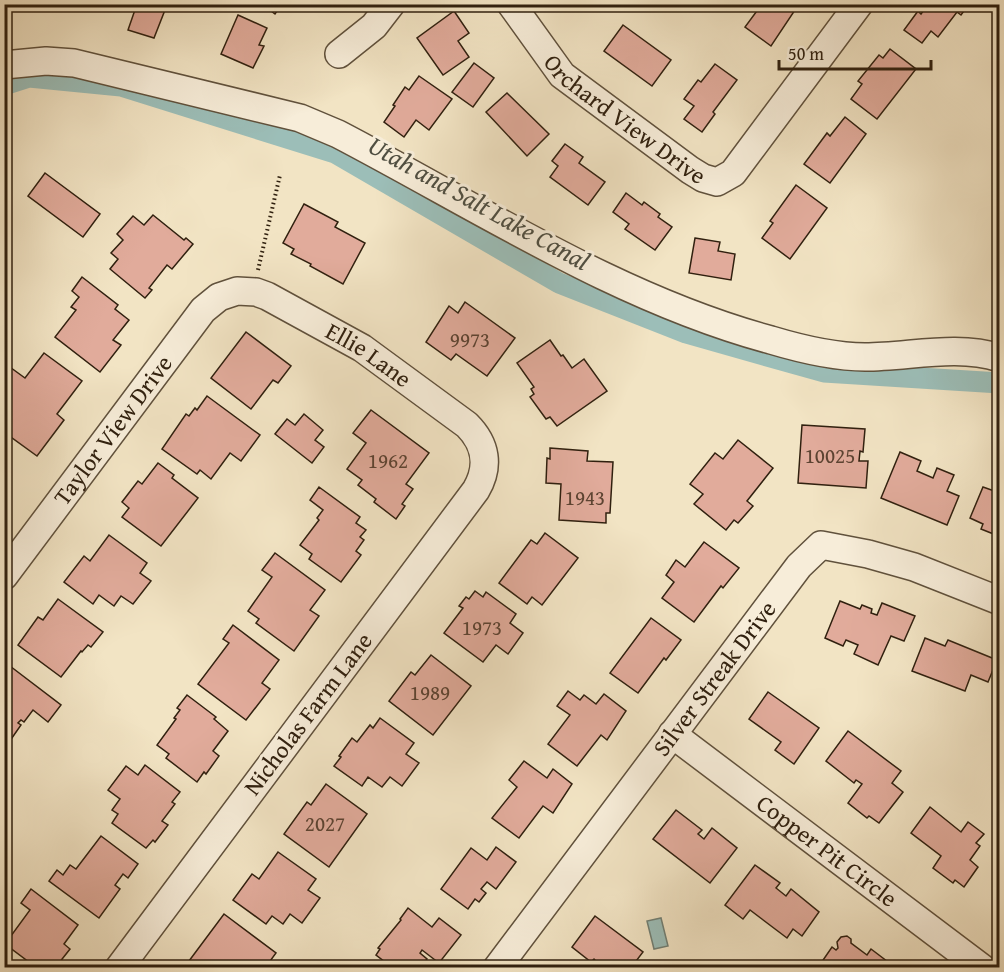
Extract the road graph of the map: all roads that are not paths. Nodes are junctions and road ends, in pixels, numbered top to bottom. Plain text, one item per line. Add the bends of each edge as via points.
1 (391, 4) edge
2 (512, 4) edge
3 (859, 4) edge
4 (339, 54) dead end
5 (4, 64) edge
6 (228, 293) joint
7 (999, 358) edge
8 (485, 456) joint
9 (4, 576) edge
10 (999, 602) edge
11 (672, 734) junction
12 (502, 966) edge
13 (119, 968) edge
14 (982, 968) edge

1 - 4 street via 374,26
2 - 3 street, Orchard View Drive via 562,75 690,170 717,182 733,172
5 - 7 street via 46,60 74,63 300,118 339,134 614,281 695,315 770,340 863,357 963,350
6 - 8 street, Ellie Lane via 247,291 267,296 362,348 467,425
6 - 9 street, Taylor View Drive via 203,310
8 - 13 street, Nicholas Farm Lane via 485,468 476,490
10 - 11 street, Silver Streak Drive via 914,567 822,545 800,566
11 - 12 street, Silver Streak Drive
11 - 14 street, Copper Pit Circle

